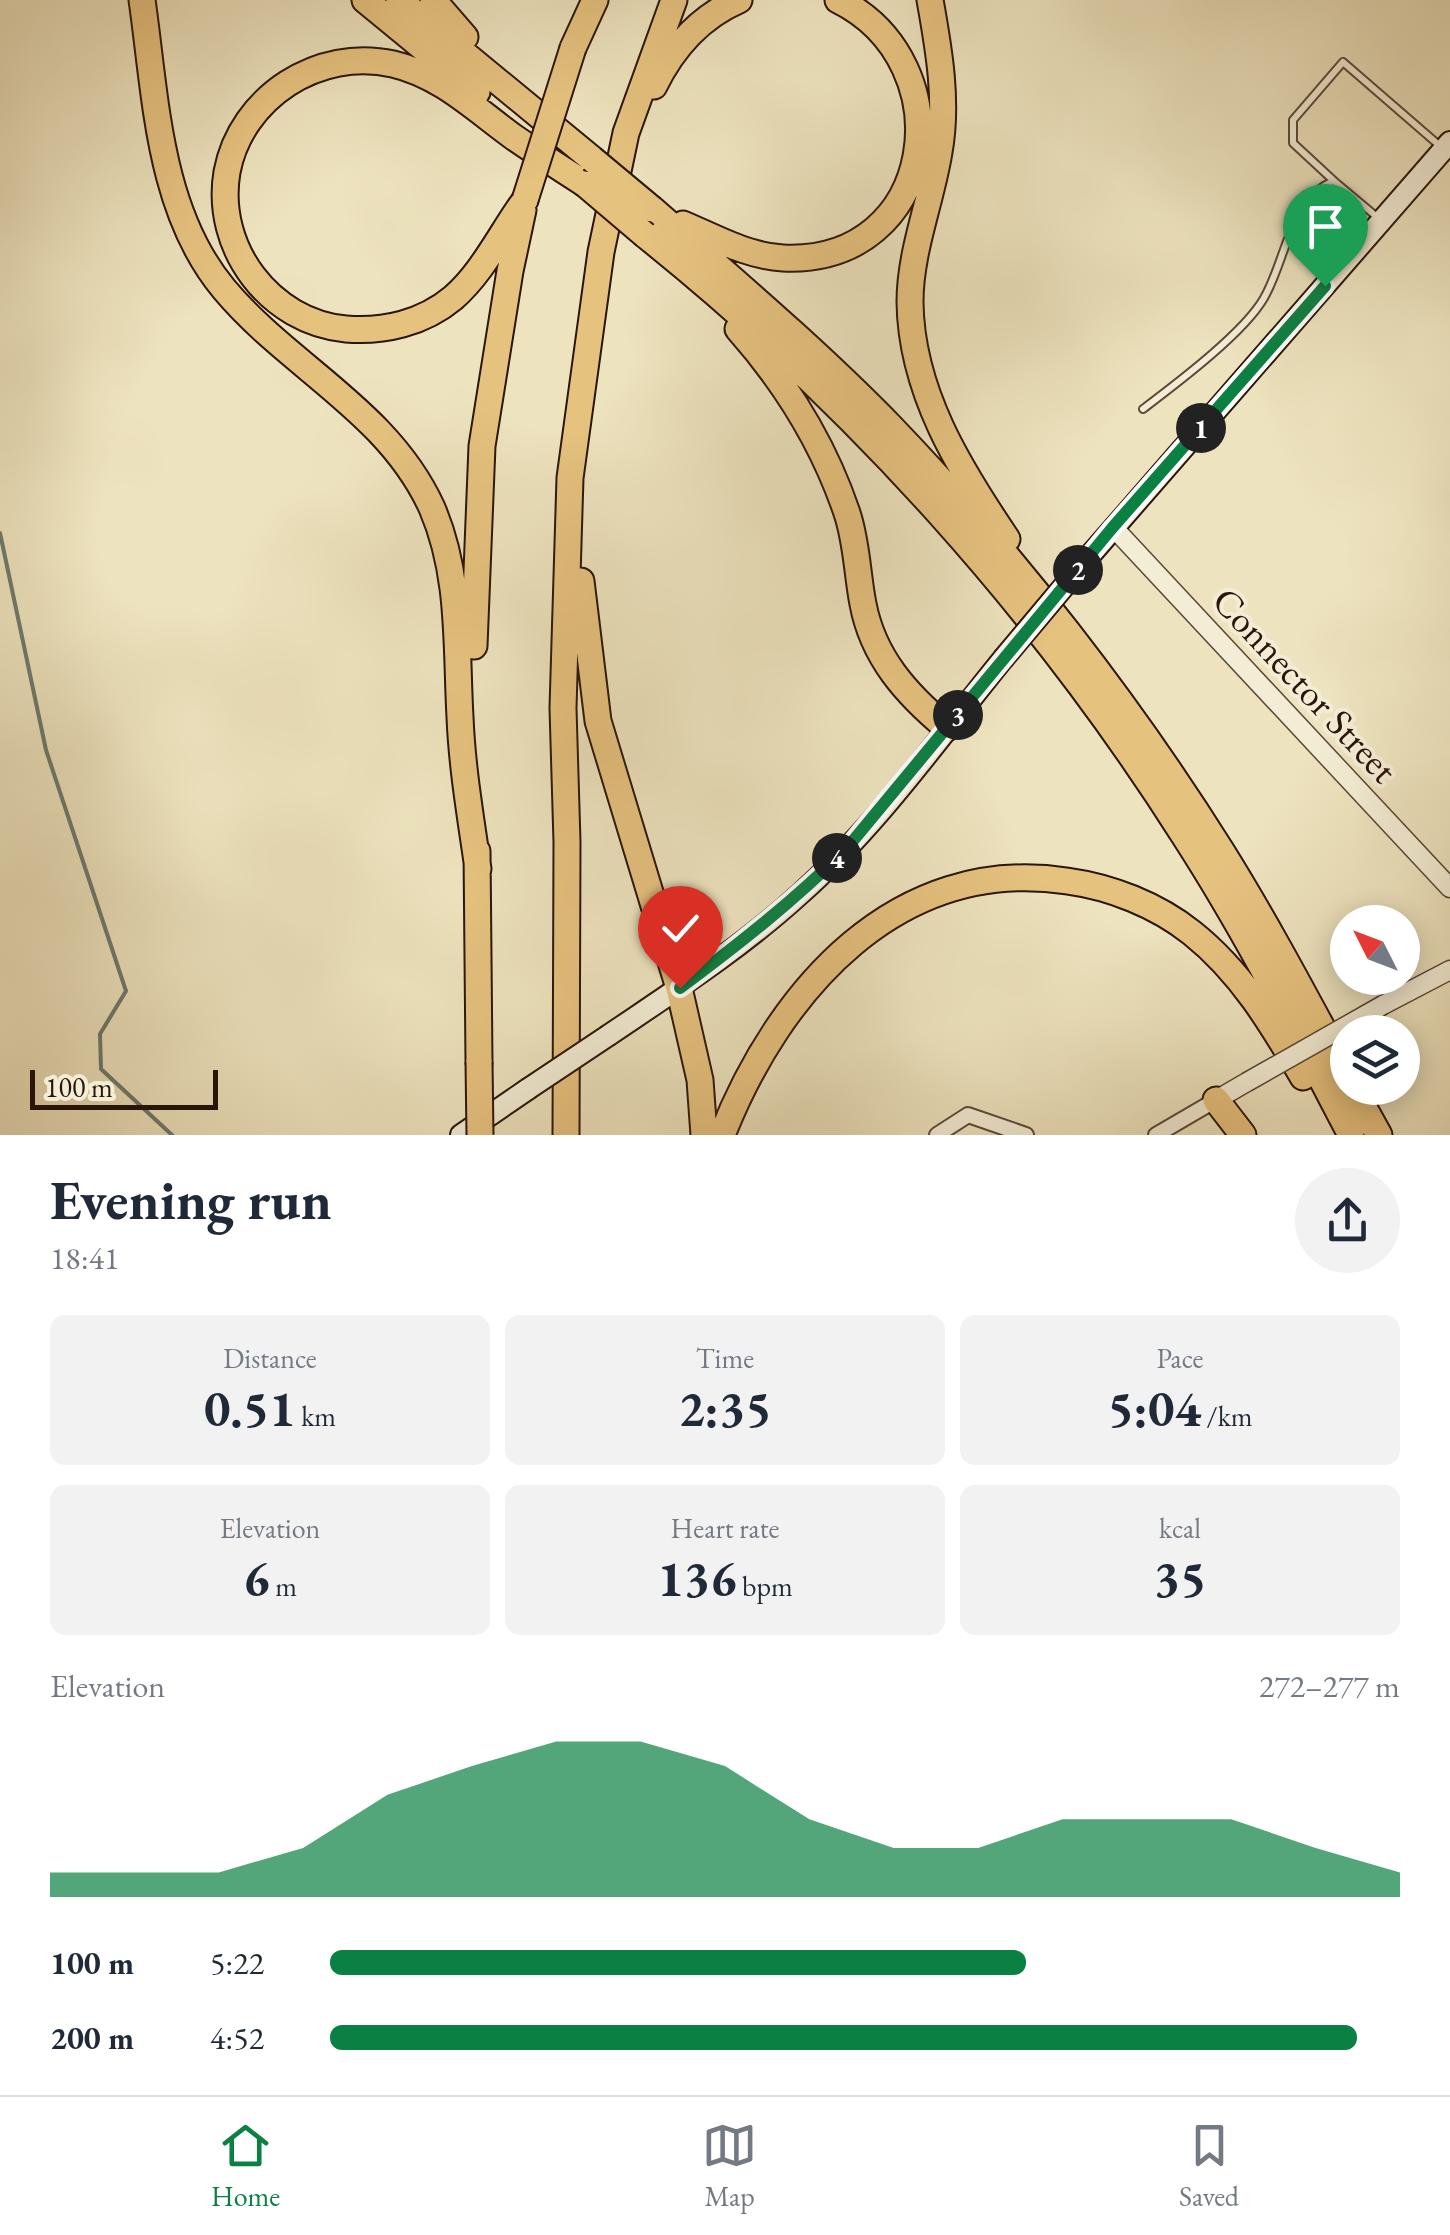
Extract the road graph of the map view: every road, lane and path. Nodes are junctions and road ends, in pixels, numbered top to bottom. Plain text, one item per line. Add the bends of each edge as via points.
1 (142, 0) edge
2 (365, 0) edge
3 (399, 0) edge
4 (433, 0) edge
5 (584, 0) edge
6 (595, 0) edge
7 (674, 0) edge
8 (738, 0) edge
9 (838, 0) edge
10 (930, 0) edge
11 (573, 48) junction
12 (519, 96) junction
13 (626, 133) junction
14 (1447, 145) edge
15 (1334, 181) junction
16 (585, 184) junction
17 (525, 200) junction
18 (651, 219) junction
19 (1382, 222) junction
20 (667, 252) junction
21 (1143, 408) dead end
22 (576, 429) junction
23 (1113, 527) junction
24 (947, 728) junction
25 (1222, 852) junction
26 (478, 868) junction
27 (1450, 888) edge
28 (1450, 970) edge
29 (680, 988) junction
30 (1330, 1044) edge
31 (1216, 1100) junction
32 (1363, 1105) edge
33 (1176, 1131) edge
34 (461, 1135) edge
35 (480, 1135) edge
36 (566, 1135) edge
37 (704, 1135) edge
38 (722, 1135) edge
39 (937, 1135) edge
40 (1026, 1135) edge
41 (1156, 1135) edge
42 (1242, 1135) edge
43 (1336, 1135) edge
44 (1351, 1135) edge
45 (1378, 1135) edge

1 - 26 highway via 170,178 199,254 242,309 386,437 439,527 454,590 460,720
2 - 16 highway
3 - 12 highway
4 - 12 highway
5 - 11 highway
6 - 11 highway
7 - 13 highway
8 - 13 highway via 686,38
9 - 18 highway via 884,35 914,93 916,163 890,214 839,252 782,258
10 - 25 highway via 943,115 911,283 920,378 990,514 1181,772
11 - 17 highway, bridge
12 - 18 highway, bridge
13 - 22 highway
14 - 15 lane via 1343,62 1293,120 1293,142
14 - 19 main road
15 - 19 lane
15 - 21 lane via 1316,188 1299,215 1264,300
16 - 17 highway via 431,79 395,64 361,60 312,70 270,97 243,131 226,182 230,231 256,282 306,319 350,329 402,324 450,300
16 - 18 highway, bridge
17 - 26 highway via 479,474 473,683
18 - 20 highway
18 - 25 highway via 726,272 932,473 1090,663
19 - 23 main road
20 - 24 highway via 748,340 808,425 850,524 872,637 902,686
20 - 44 highway via 876,445 1074,678 1216,885
22 - 29 highway via 582,595 598,721
22 - 36 highway via 566,528 563,708
23 - 24 main road, bridge
23 - 27 street, Connector Street
24 - 29 main road via 800,894
25 - 30 highway
26 - 35 highway, bridge
28 - 31 street, bridge
29 - 34 main road, bridge
29 - 37 highway
31 - 33 street
31 - 42 highway
32 - 45 highway
33 - 41 street
38 - 43 highway via 771,1040 840,952 887,917 938,892 1028,878 1080,882 1131,898 1207,946 1260,1008
39 - 40 street via 968,1114

